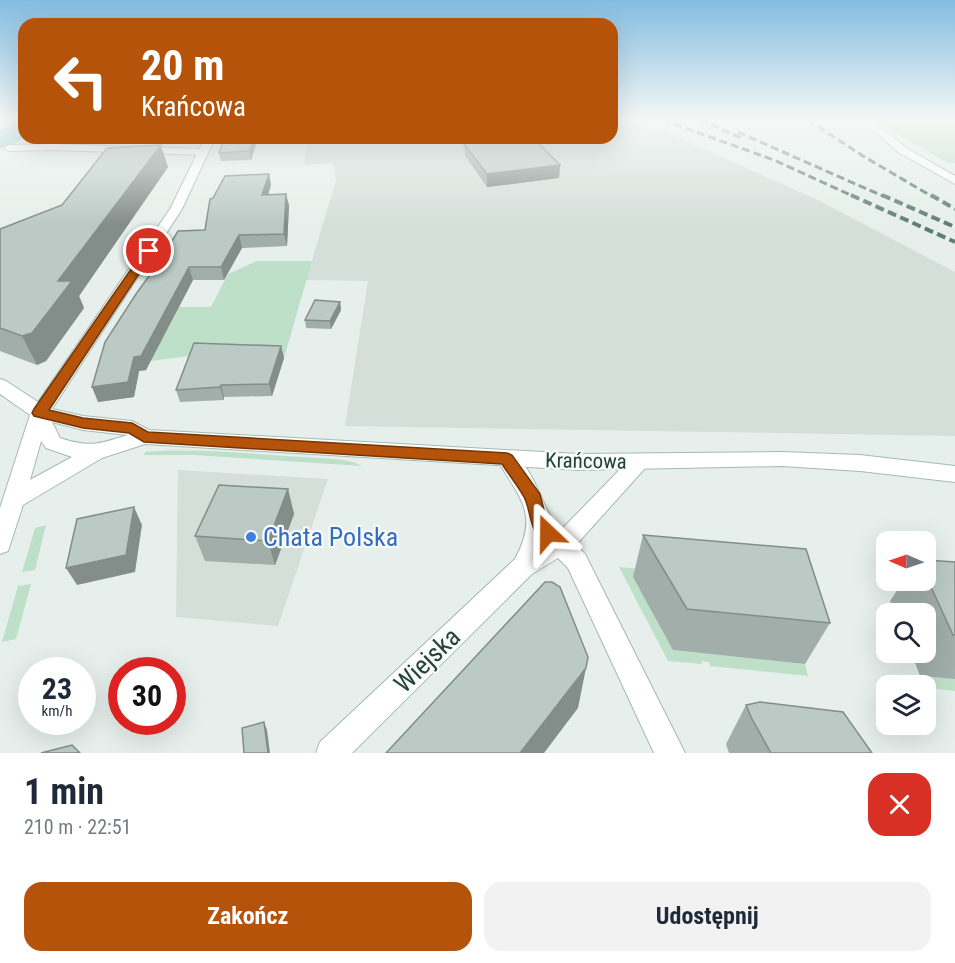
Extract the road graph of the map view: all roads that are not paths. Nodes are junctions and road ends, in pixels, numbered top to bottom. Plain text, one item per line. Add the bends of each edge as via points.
1 (202, 155) edge
2 (911, 155) edge
3 (955, 181) edge
4 (0, 386) edge
5 (40, 413) junction
6 (144, 437) junction
7 (95, 453) junction
8 (507, 459) junction
9 (639, 462) junction
10 (955, 474) edge
11 (15, 499) junction
12 (539, 525) junction
13 (0, 544) edge
14 (561, 545) junction
15 (523, 567) junction
16 (331, 753) edge
17 (670, 753) edge

1 - 5 street via 176,209
2 - 3 street
4 - 5 street
5 - 6 street, Krańcowa via 132,428
5 - 7 street, Krańcowa via 43,428 53,443
5 - 11 street
6 - 7 street, Krańcowa
6 - 8 street, Krańcowa
7 - 11 street
8 - 9 street, Krańcowa
8 - 12 street, Wiejska via 534,498
9 - 10 street, Krańcowa via 782,459
9 - 14 street, Wiejska
11 - 13 street
12 - 14 street
12 - 15 street, Wiejska via 535,547
14 - 15 street, Wiejska
14 - 17 street via 578,561
15 - 16 street, Wiejska

